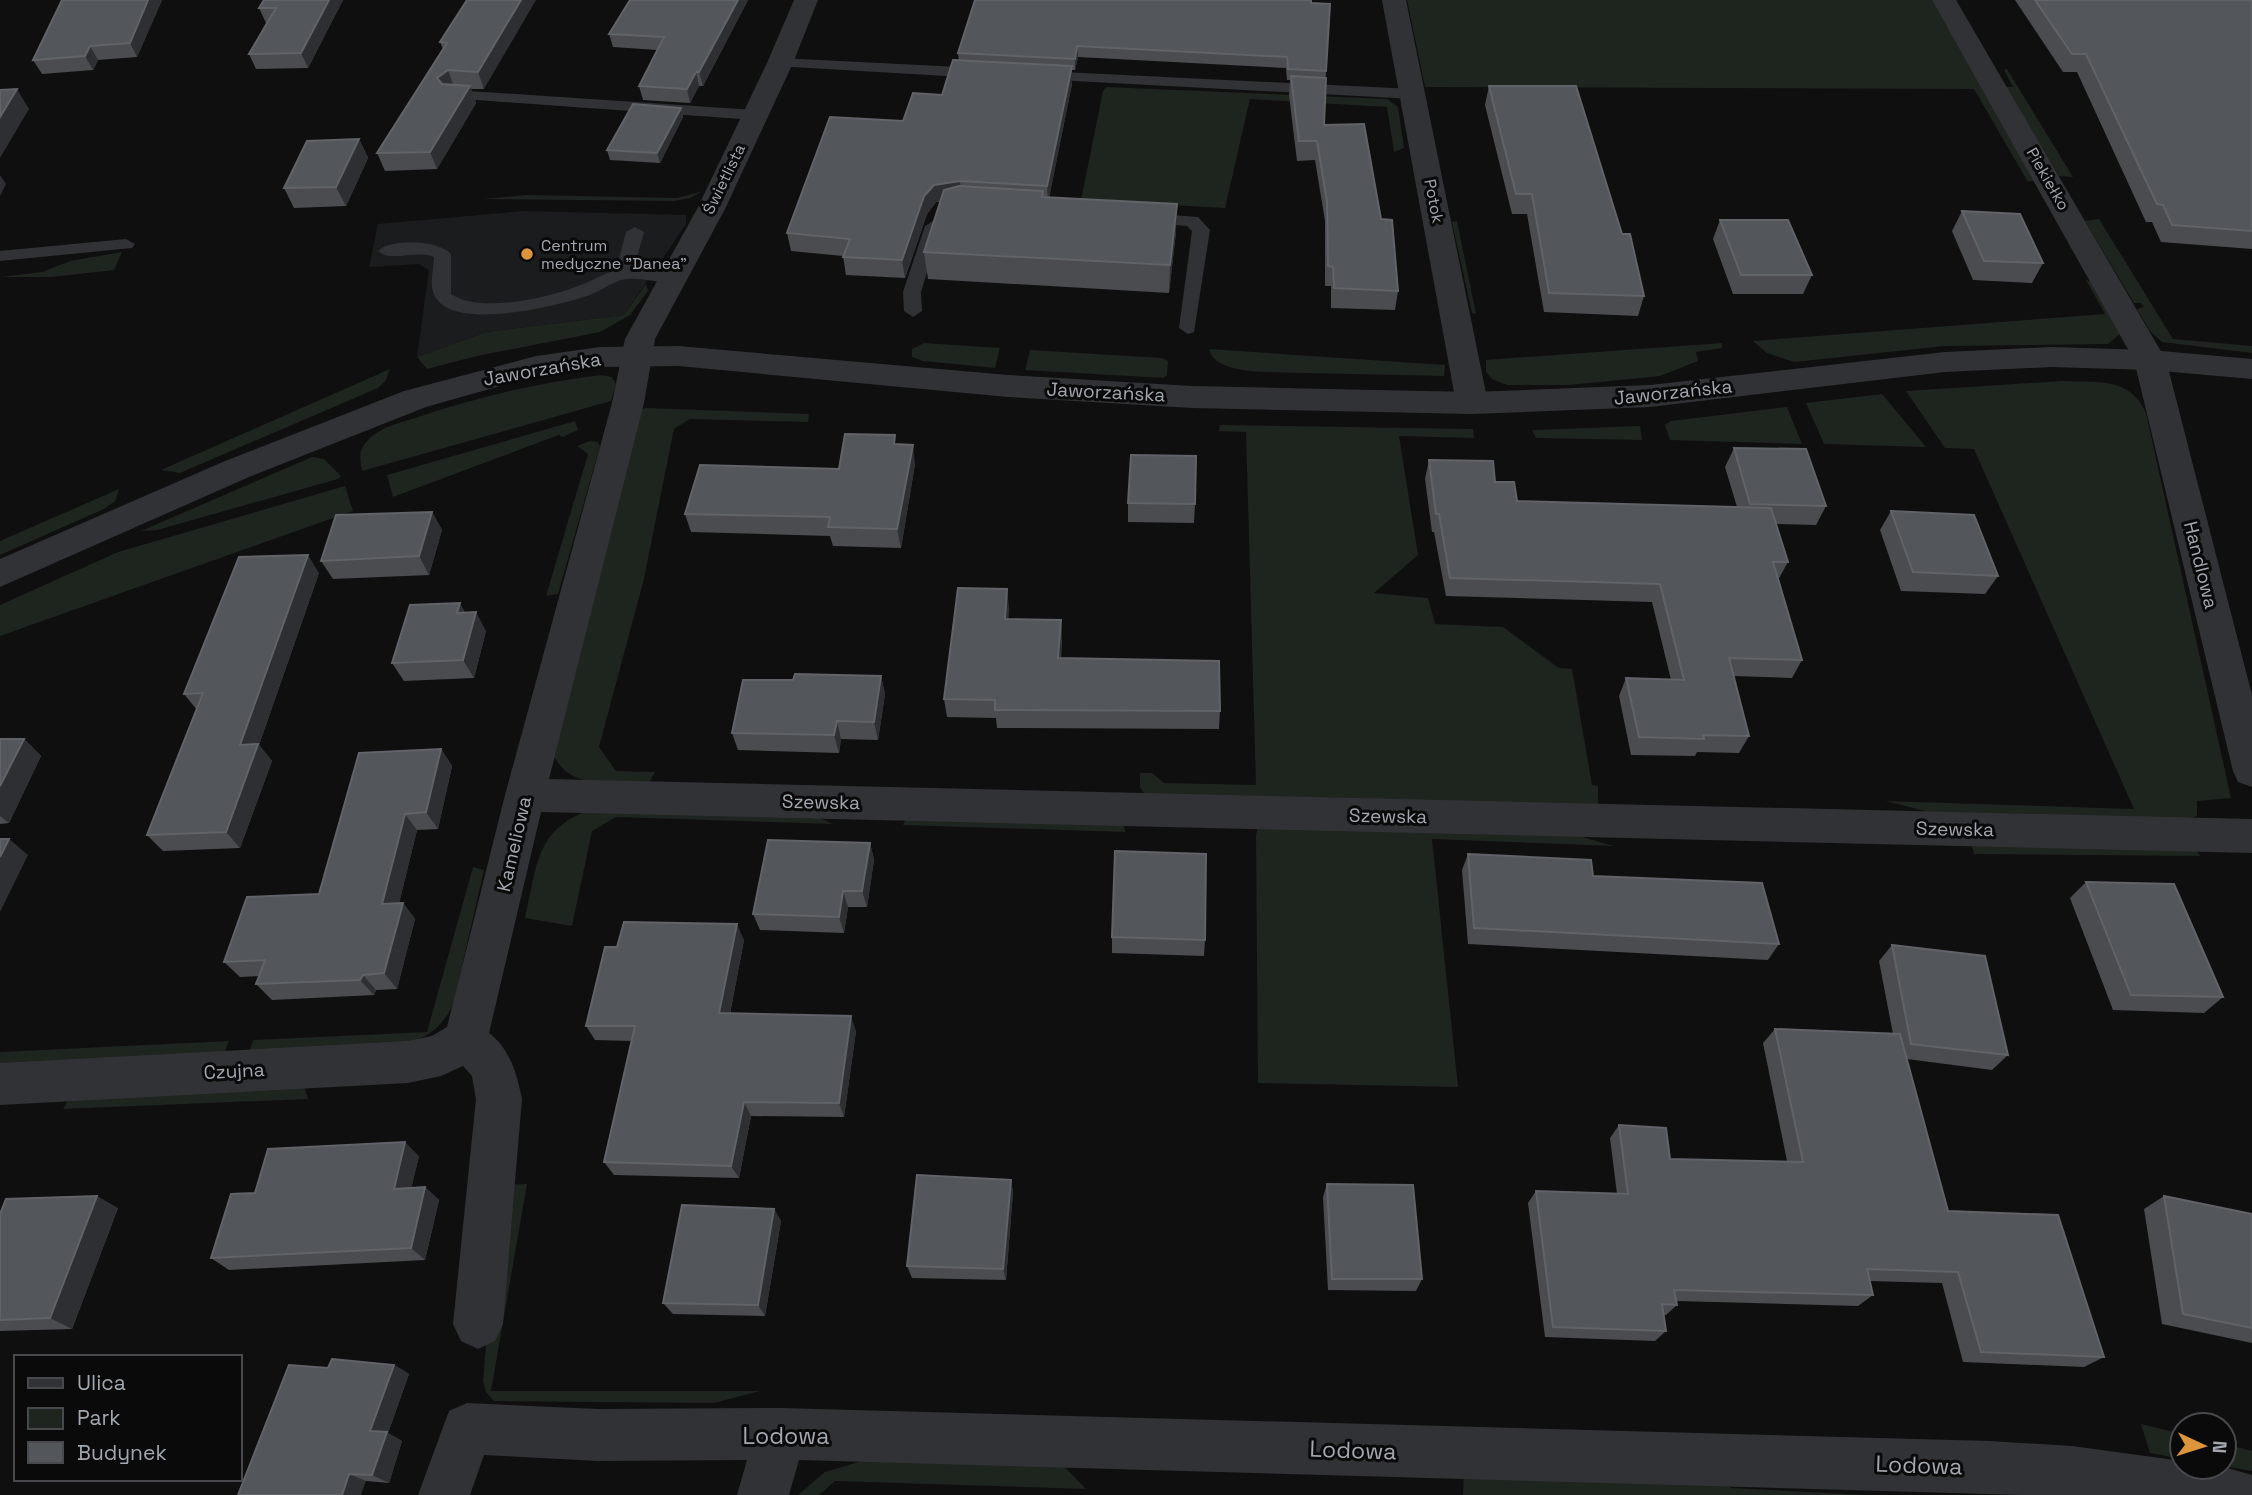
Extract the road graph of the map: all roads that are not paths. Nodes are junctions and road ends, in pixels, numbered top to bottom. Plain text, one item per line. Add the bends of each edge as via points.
1 (806, 0) edge
2 (1394, 0) edge
3 (1944, 0) edge
4 (780, 63) junction
5 (1001, 74) edge
6 (1028, 75) edge
7 (1414, 94) junction
8 (454, 95) edge
9 (755, 115) junction
10 (943, 209) edge
11 (1124, 217) edge
12 (635, 232) dead end
13 (126, 244) dead end
14 (387, 251) dead end
15 (0, 256) edge
16 (624, 274) junction
17 (674, 276) junction
18 (913, 311) dead end
19 (1188, 328) dead end
20 (636, 355) junction
21 (2150, 360) junction
22 (2252, 369) edge
23 (1472, 403) junction
24 (0, 574) edge
25 (2252, 771) edge
26 (525, 795) junction
27 (2252, 836) edge
28 (463, 1041) junction
29 (0, 1084) edge
30 (478, 1325) dead end
31 (780, 1434) junction
32 (1992, 1481) edge
33 (444, 1495) edge
34 (763, 1495) edge
35 (2236, 1495) edge

1 - 4 street, Świetlista
2 - 7 street, Potok
3 - 21 street, Piekiełko
4 - 5 lane
4 - 9 street, Świetlista
6 - 7 lane
7 - 23 street, Potok
8 - 9 lane
9 - 17 street, Świetlista
10 - 18 lane via 937,215 912,292
11 - 19 lane via 1192,221 1201,230
12 - 16 lane
13 - 15 lane
14 - 16 lane via 424,248 442,254 444,298 470,309 560,298
16 - 17 lane
17 - 20 street, Świetlista via 640,338
20 - 23 street, Jaworzańska via 1192,397
20 - 24 street, Jaworzańska via 536,366 415,399 237,469
20 - 26 street, Kameliowa via 628,403
21 - 22 street, Jaworzańska
21 - 23 street, Jaworzańska via 2051,357 1945,362 1650,396
21 - 25 street, Handlowa
26 - 27 street, Szewska
26 - 28 street, Kameliowa via 471,1024
28 - 29 street, Czujna via 442,1055 408,1062
28 - 30 street via 482,1051 494,1073 499,1099
31 - 32 street, Lodowa
31 - 33 street, Lodowa via 611,1436 467,1429
31 - 34 street
32 - 35 street, Lodowa via 2072,1472

